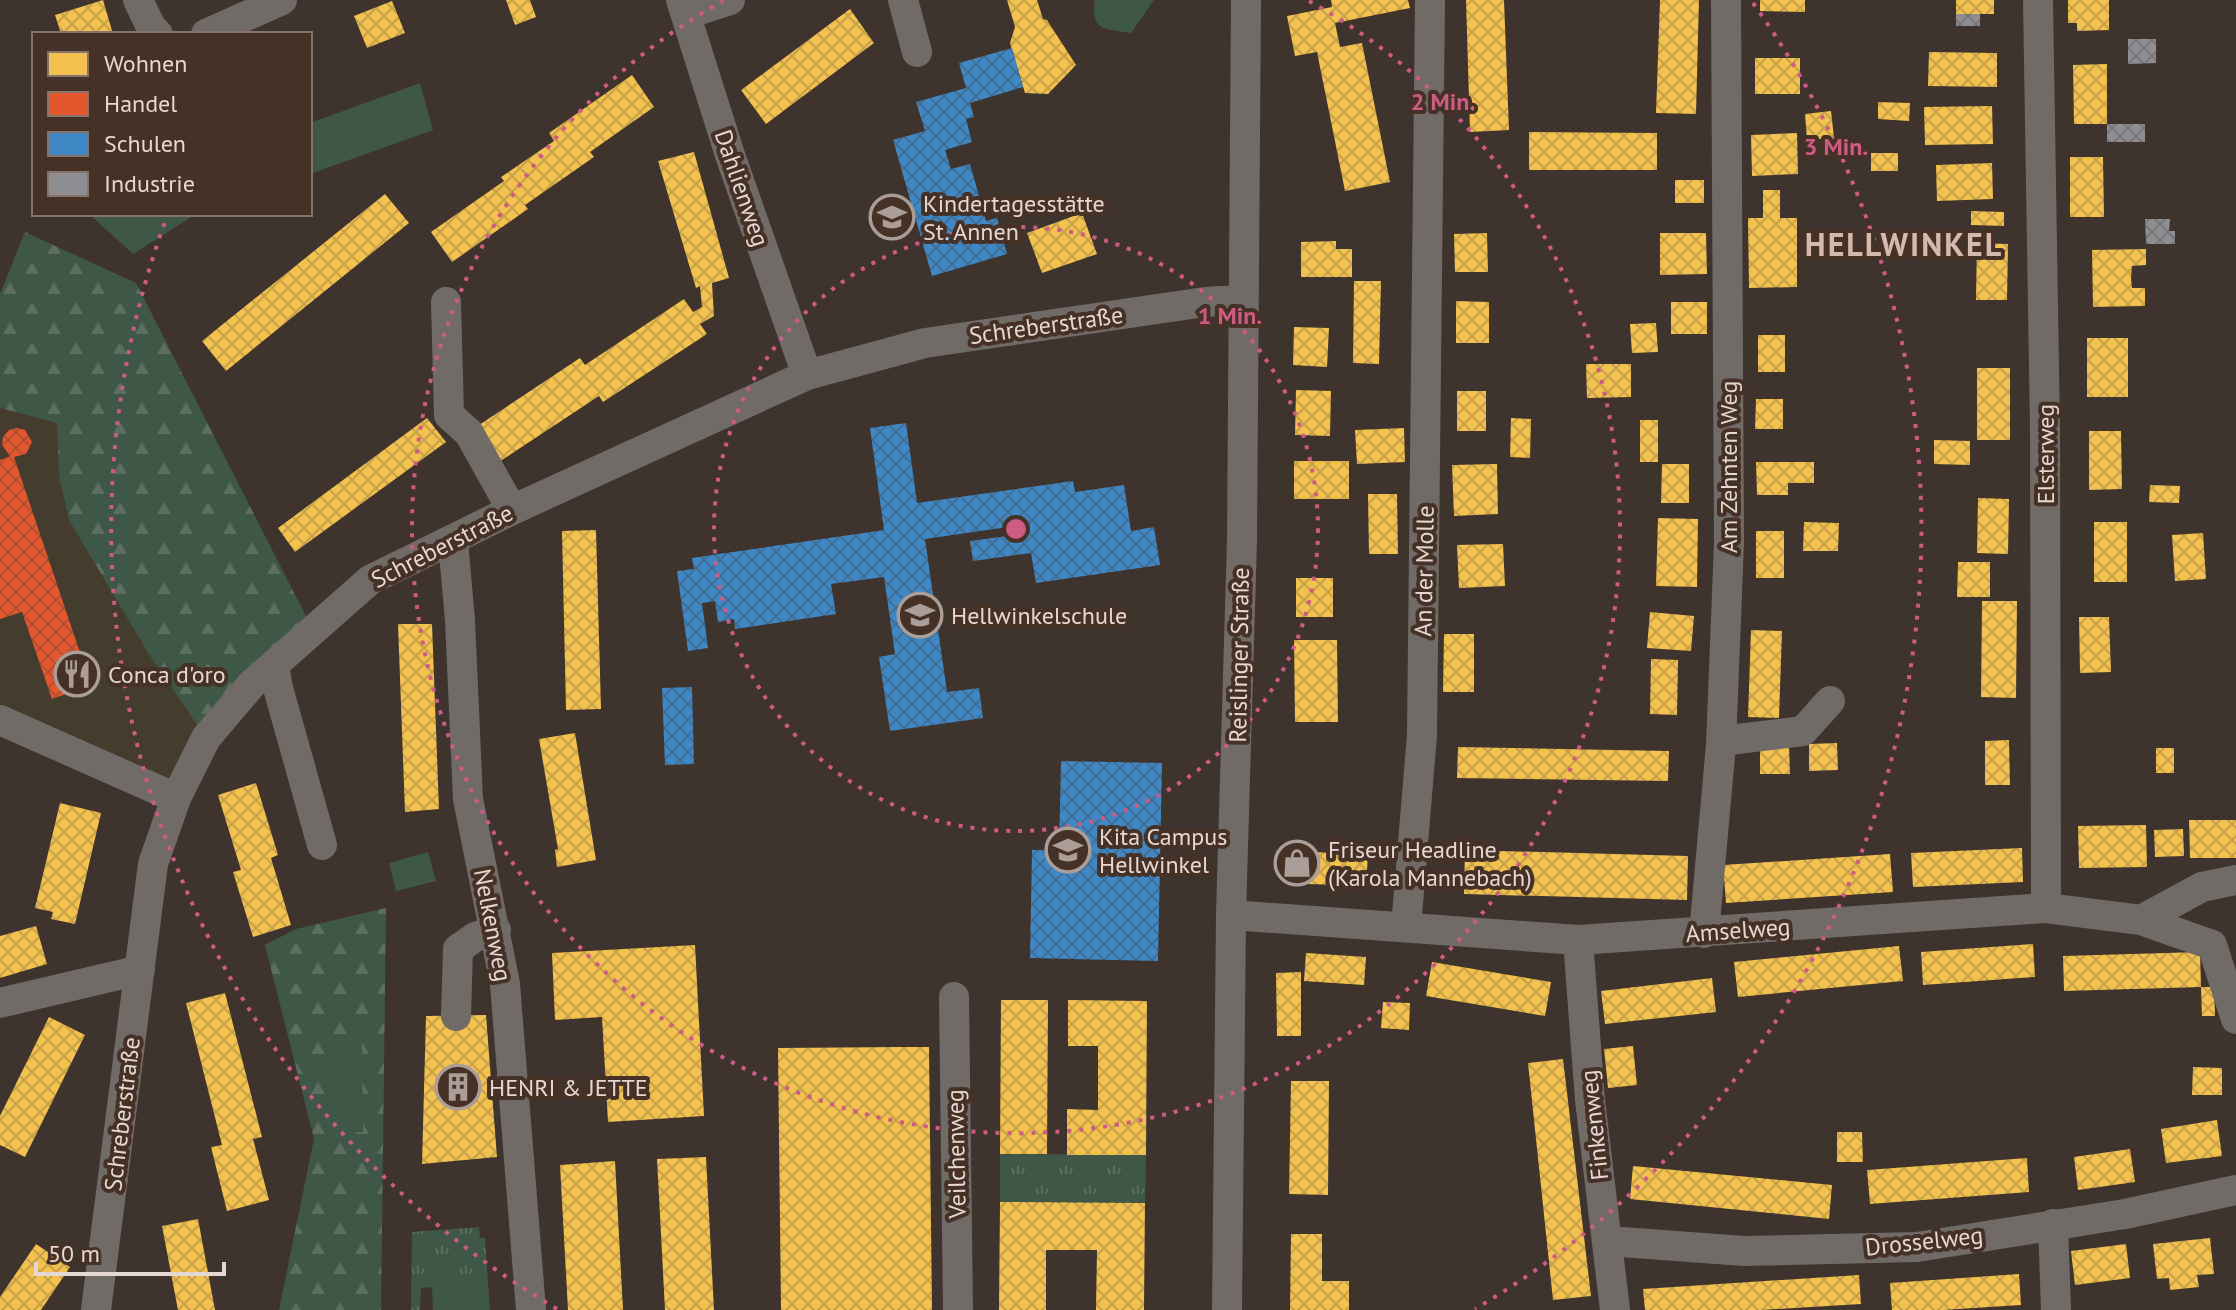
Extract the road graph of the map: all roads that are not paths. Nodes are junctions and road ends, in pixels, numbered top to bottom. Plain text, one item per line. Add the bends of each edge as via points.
1 (138, 0) edge
2 (282, 0) edge
3 (730, 0) edge
4 (903, 0) edge
5 (1246, 0) edge
6 (1430, 0) edge
7 (1726, 0) edge
8 (2038, 0) edge
9 (684, 7) edge
10 (156, 32) edge
11 (210, 32) edge
12 (917, 52) dead end
13 (1242, 300) junction
14 (446, 302) dead end
15 (807, 375) junction
16 (512, 510) junction
17 (453, 541) junction
18 (274, 665) junction
19 (1830, 701) dead end
20 (0, 720) edge
21 (1721, 741) junction
22 (176, 798) junction
23 (322, 845) dead end
24 (2236, 880) edge
25 (2046, 908) junction
26 (1231, 915) junction
27 (2141, 920) junction
28 (1406, 927) junction
29 (496, 930) junction
30 (1704, 933) junction
31 (1578, 940) junction
32 (140, 970) junction
33 (954, 997) dead end
34 (0, 1003) edge
35 (456, 1016) dead end
36 (2236, 1019) edge
37 (2236, 1190) edge
38 (2053, 1224) junction
39 (1608, 1241) junction
40 (96, 1310) edge
41 (531, 1310) edge
42 (958, 1310) edge
43 (1227, 1310) edge
44 (1615, 1310) edge
45 (2056, 1310) edge

1 - 10 street
2 - 11 street
3 - 9 street
4 - 12 street
5 - 13 street, Reislinger Straße
6 - 28 street, An der Molle via 1422,735
7 - 21 street, Am Zehnten Weg via 1729,543
8 - 25 street, Elsterweg
9 - 15 street, Dahlienweg
13 - 15 street, Schreberstraße via 925,343
13 - 26 street, Reislinger Straße via 1242,540
14 - 16 street via 449,415 469,433
15 - 16 street, Schreberstraße
16 - 17 street, Schreberstraße
17 - 18 street, Schreberstraße via 370,580
17 - 29 street, Nelkenweg via 468,799
18 - 22 street, Schreberstraße via 206,738
18 - 23 street
19 - 21 street via 1803,731
20 - 22 street
21 - 30 street, Am Zehnten Weg
22 - 32 street, Schreberstraße via 153,864
24 - 27 street via 2202,887
25 - 27 street, Amselweg
25 - 30 street, Amselweg
26 - 28 street, Amselweg
26 - 43 street, Reislinger Straße
27 - 36 street via 2212,945
28 - 31 street, Amselweg
29 - 35 street via 458,949
29 - 41 street, Nelkenweg via 505,984
30 - 31 street, Amselweg
31 - 39 street, Finkenweg
32 - 34 street
32 - 40 street, Schreberstraße
33 - 42 street, Veilchenweg
37 - 38 street, Drosselweg
38 - 39 street, Drosselweg via 1917,1247 1744,1251
38 - 45 street
39 - 44 street, Finkenweg

